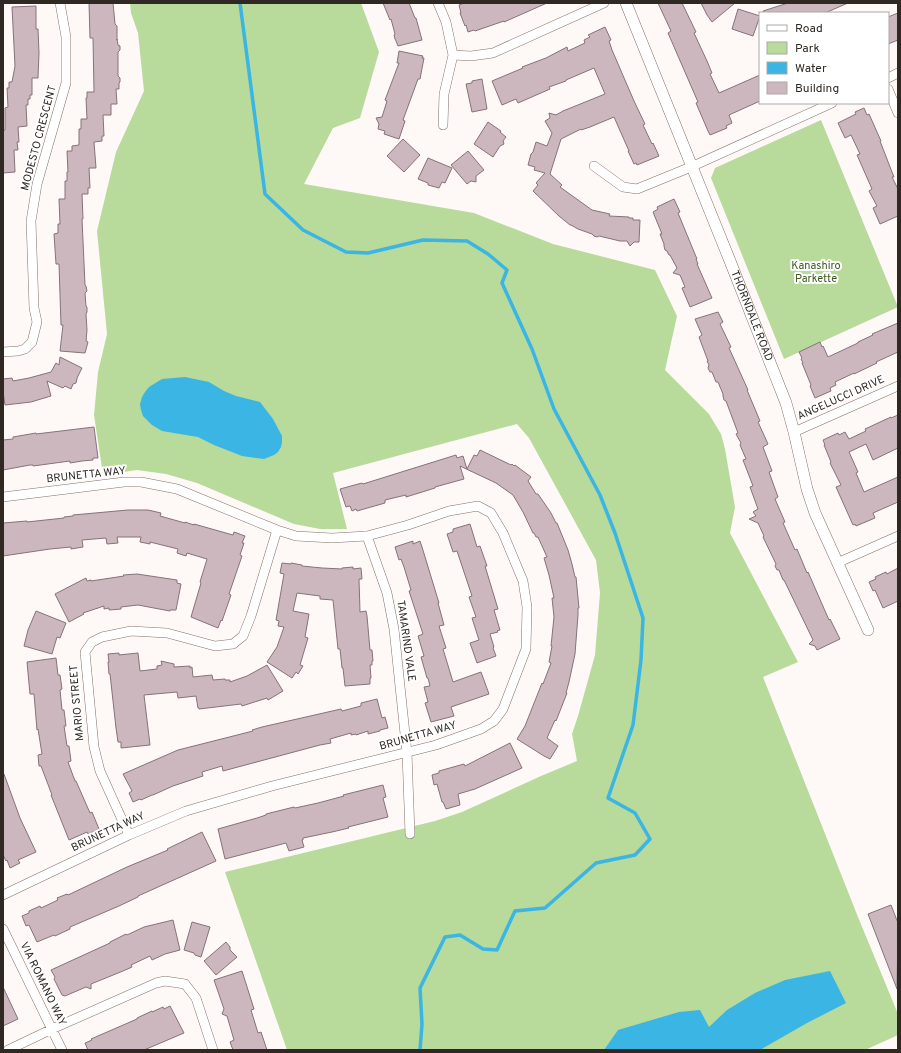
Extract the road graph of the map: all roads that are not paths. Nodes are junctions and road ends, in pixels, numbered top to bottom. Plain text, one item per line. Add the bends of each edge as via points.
1 (60, 3) edge
2 (438, 3) edge
3 (604, 3) edge
4 (626, 3) edge
5 (453, 55) junction
6 (898, 73) edge
7 (889, 78) edge
8 (889, 91) edge
9 (830, 104) edge
10 (898, 113) edge
11 (443, 125) dead end
12 (594, 166) dead end
13 (691, 167) junction
14 (3, 352) edge
15 (898, 386) edge
16 (794, 432) junction
17 (3, 496) edge
18 (277, 530) junction
19 (367, 536) junction
20 (898, 536) edge
21 (838, 563) junction
22 (868, 630) dead end
23 (407, 753) junction
24 (410, 834) dead end
25 (129, 835) junction
26 (3, 895) edge
27 (3, 929) edge
28 (52, 1029) junction
29 (8, 1050) edge
30 (62, 1050) edge
31 (213, 1050) edge

1 - 14 street, MODESTO CRESCENT via 66,37 66,84 36,184 31,221 34,308 37,322 32,342 25,349
2 - 5 street via 446,22
3 - 5 street via 493,52 471,56
4 - 13 street, THORNDALE ROAD
5 - 11 street via 444,94
6 - 7 street
8 - 10 street
9 - 13 street
12 - 13 street via 623,187 637,189
13 - 16 street, THORNDALE ROAD via 786,403
15 - 16 street, ANGELUCCI DRIVE
16 - 21 street, THORNDALE ROAD via 813,507
17 - 18 street, BRUNETTA WAY via 141,482 177,489
18 - 19 street, BRUNETTA WAY via 296,536
18 - 25 street, MARIO STREET via 251,616 243,636 233,644 215,646 167,633 131,631 102,637 92,642 85,652 94,747 100,771
19 - 23 street, TAMARIND VALE via 387,593 394,629
19 - 23 street, BRUNETTA WAY via 449,511 478,506 491,513 523,581 527,607 526,650 503,709 494,721 481,729
20 - 21 street
21 - 22 street, THORNDALE ROAD
23 - 24 street, TAMARIND VALE
23 - 25 street, BRUNETTA WAY via 272,786 186,811
25 - 26 street, BRUNETTA WAY
27 - 28 street, VIA ROMANO WAY
28 - 29 street
28 - 30 street, VIA ROMANO WAY
28 - 31 street via 165,981 185,984 196,998

